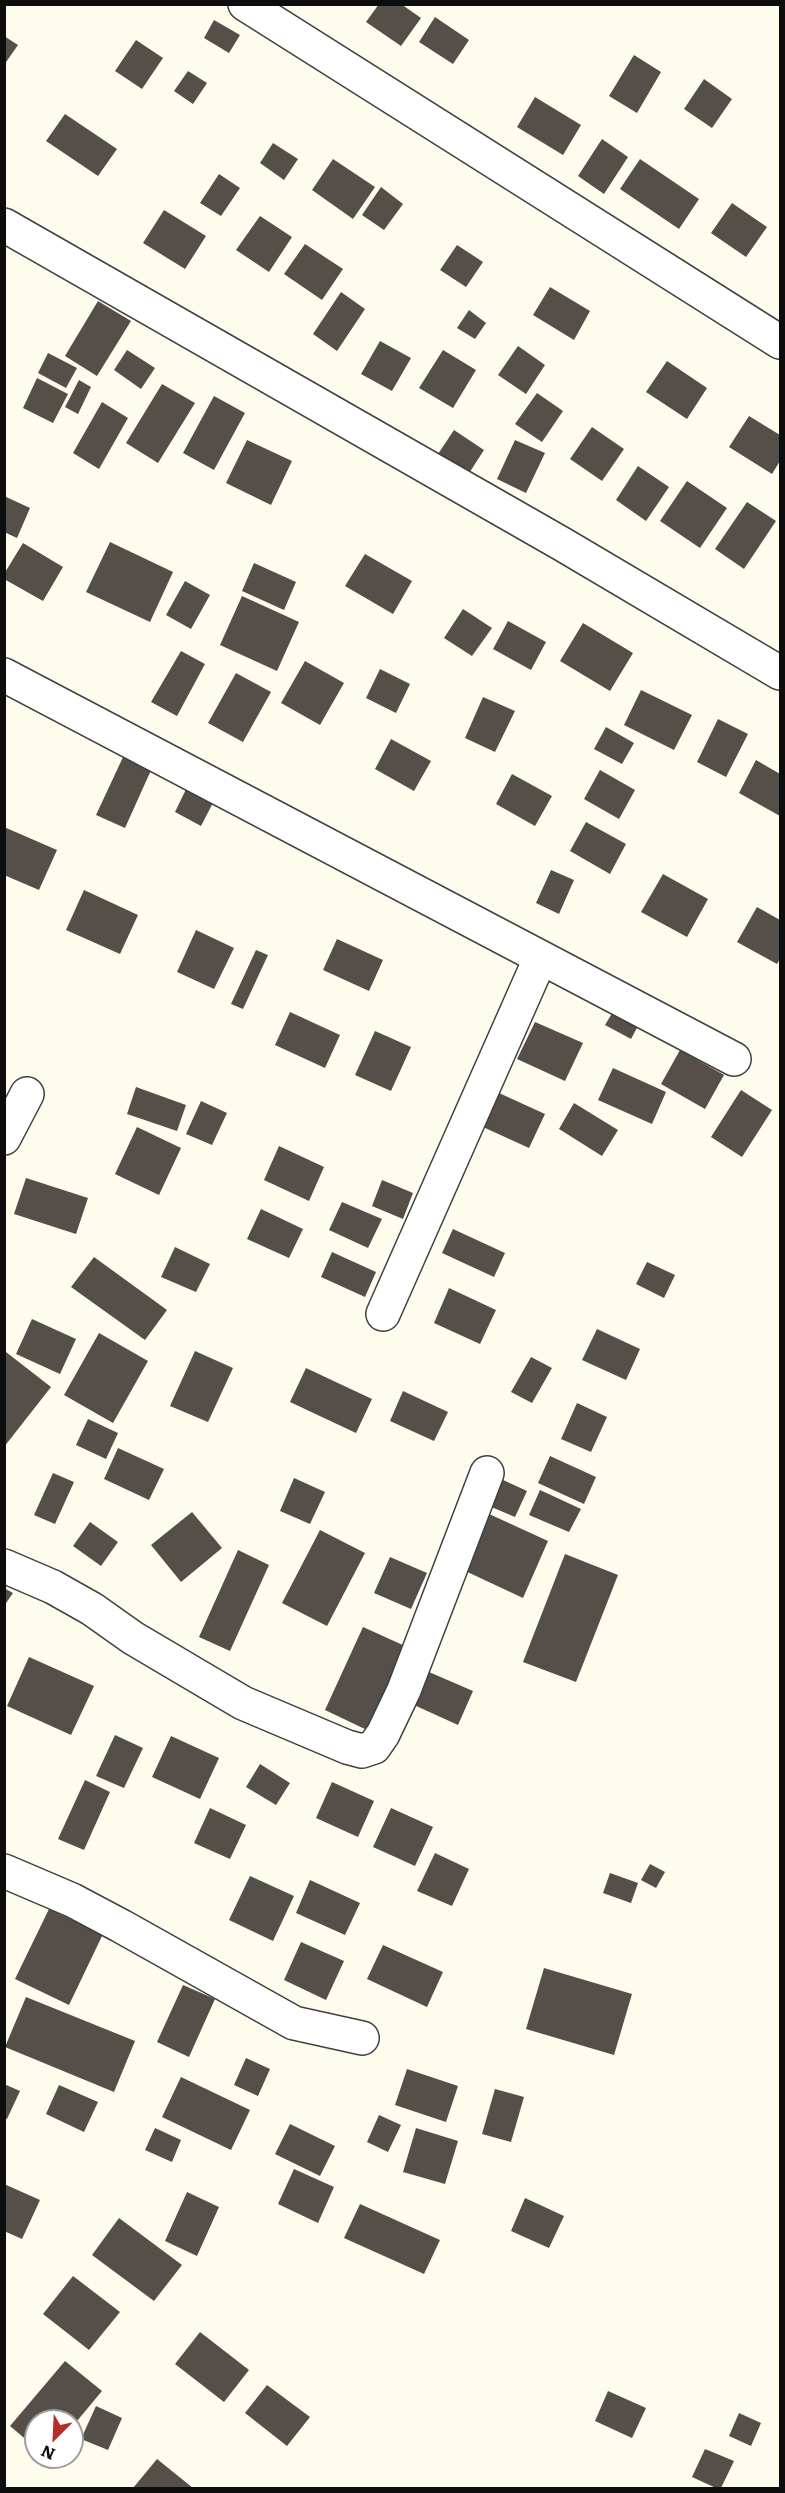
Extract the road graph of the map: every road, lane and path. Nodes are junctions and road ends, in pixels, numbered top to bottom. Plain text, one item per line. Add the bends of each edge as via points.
1 (245, 4) edge
2 (4, 225) edge
3 (780, 342) edge
4 (780, 673) edge
5 (4, 675) edge
6 (540, 959) junction
7 (734, 1059) dead end
8 (27, 1094) dead end
9 (4, 1138) edge
10 (383, 1314) dead end
11 (487, 1473) dead end
12 (4, 1566) edge
13 (4, 1871) edge
14 (362, 2038) dead end

1 - 3 street
2 - 4 street
5 - 6 street
6 - 7 street
6 - 10 street
8 - 9 street
11 - 12 street via 404,1690 383,1734 374,1747 362,1751 243,1702 53,1587
13 - 14 street via 72,1900 294,2023

